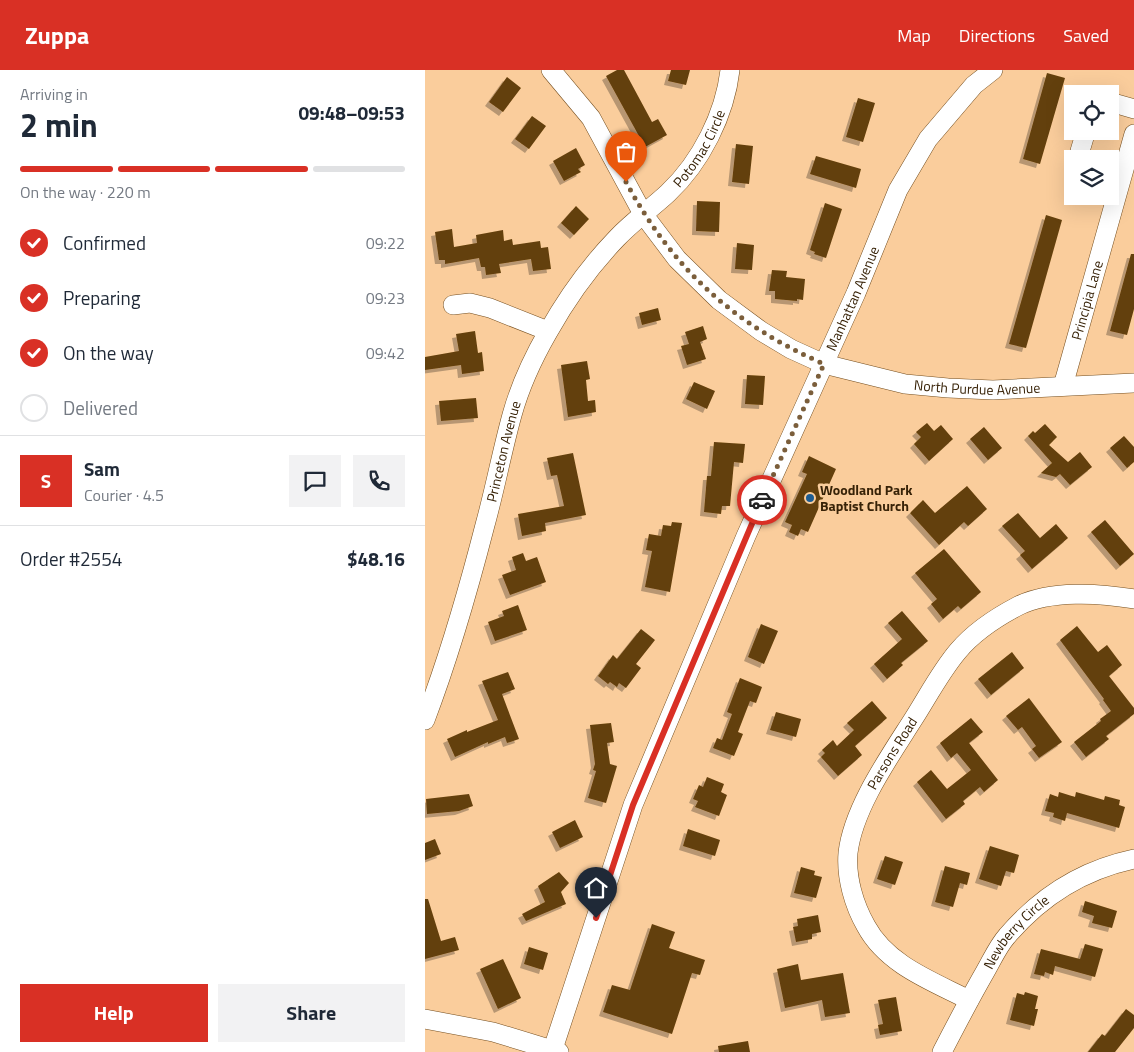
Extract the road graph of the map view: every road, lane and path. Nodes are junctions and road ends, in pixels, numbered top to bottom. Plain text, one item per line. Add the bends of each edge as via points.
1 (551, 70) edge
2 (730, 70) edge
3 (993, 70) edge
4 (1119, 105) edge
5 (1134, 109) edge
6 (1134, 134) edge
7 (1106, 205) edge
8 (643, 214) junction
9 (1111, 215) junction
10 (453, 305) dead end
11 (548, 331) junction
12 (824, 364) junction
13 (1134, 383) edge
14 (1063, 386) junction
15 (1134, 599) edge
16 (430, 690) edge
17 (425, 720) edge
18 (1134, 859) edge
19 (969, 1000) junction
20 (425, 1019) edge
21 (555, 1051) edge
22 (942, 1052) edge

1 - 8 street, North Purdue Avenue via 591,118
2 - 8 street, Potomac Circle via 722,107 708,138 689,169
3 - 12 street, Manhattan Avenue via 974,84 928,139 898,190
4 - 5 street
6 - 9 street, Principia Lane
7 - 9 street
8 - 11 street, Princeton Avenue via 594,264
8 - 12 street, North Purdue Avenue via 677,259 719,300 768,336
9 - 14 street, Principia Lane
10 - 11 street via 470,303 490,308
11 - 16 street, Princeton Avenue via 512,414 485,526
12 - 14 street, North Purdue Avenue via 905,384 931,387 993,390
12 - 21 street, Manhattan Avenue via 746,536 633,805
13 - 14 street, North Purdue Avenue
15 - 19 street, Parsons Road via 1070,594 1031,601 977,632 958,651 934,686 865,802 852,833 848,855 851,890 877,943 897,961
16 - 17 street, Princeton Avenue
18 - 19 street, Newberry Circle via 1087,873 1066,884 1033,910 1006,937
19 - 22 street, Newberry Circle
20 - 21 street via 493,1032

